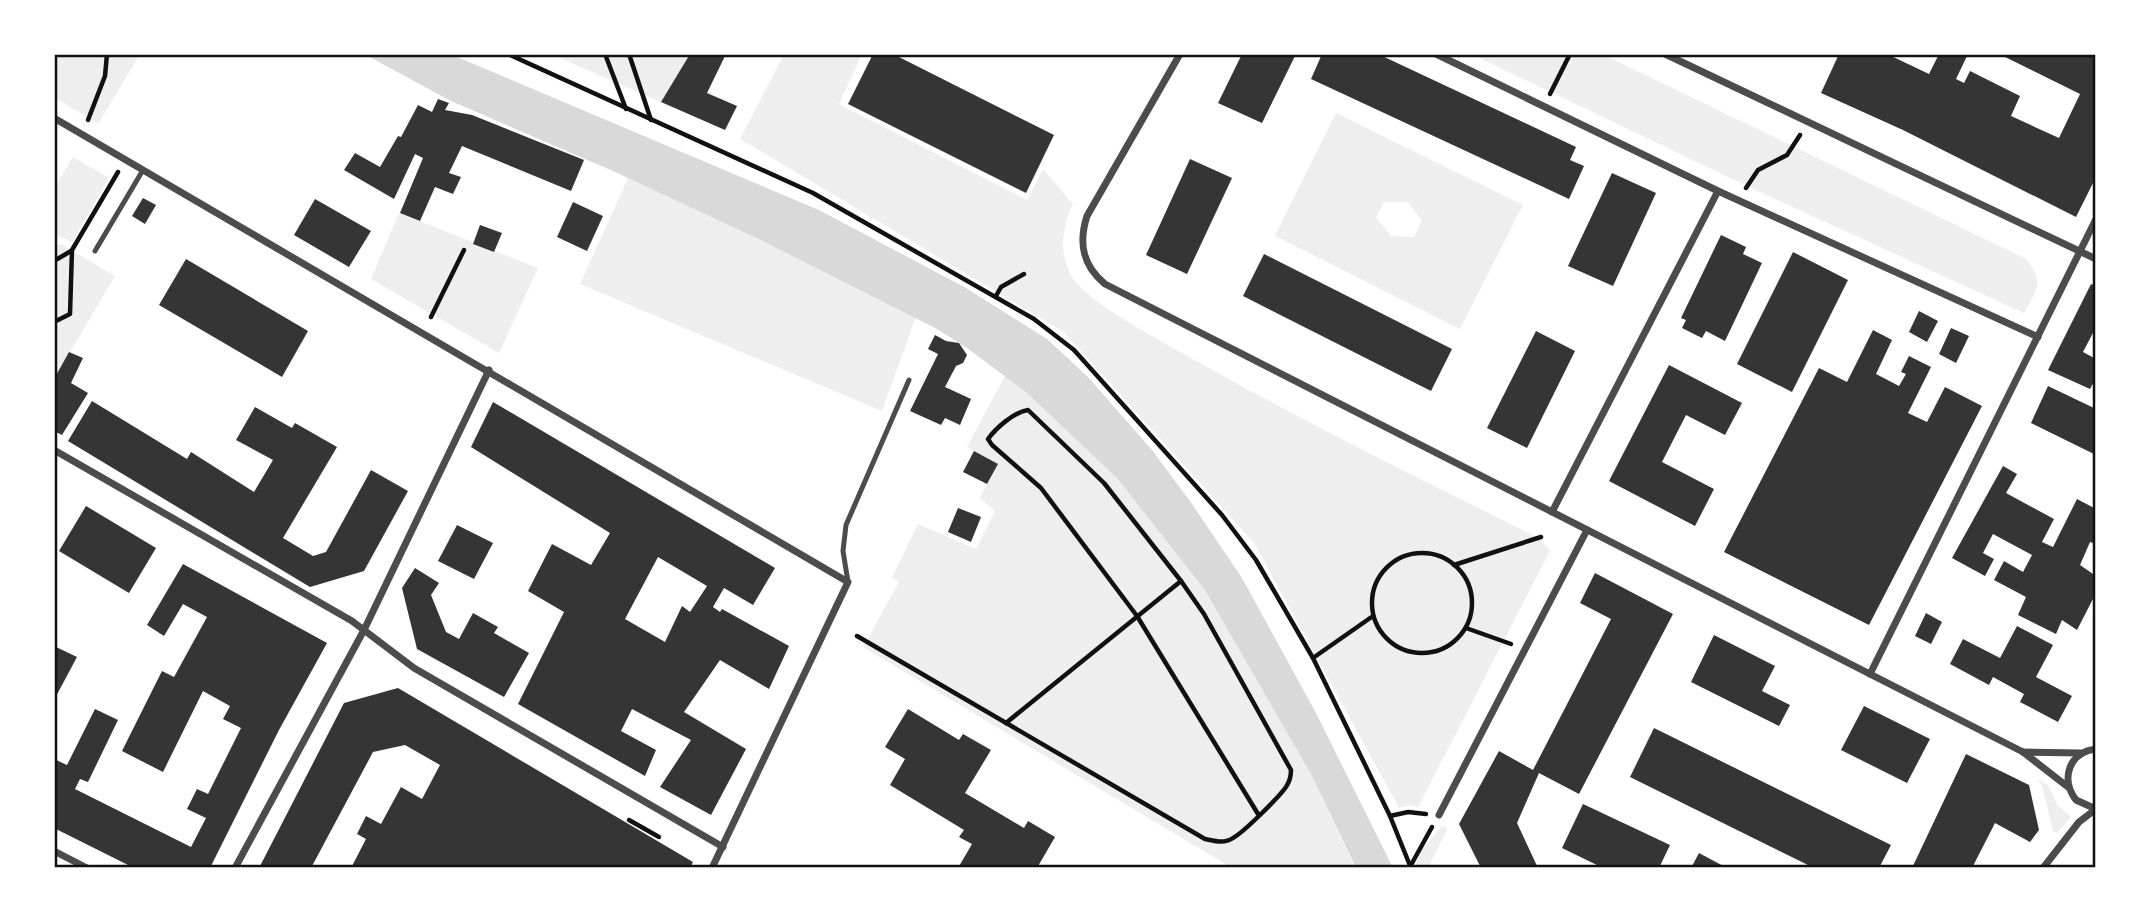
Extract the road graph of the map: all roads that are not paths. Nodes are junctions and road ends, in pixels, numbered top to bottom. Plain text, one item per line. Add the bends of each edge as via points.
1 (1180, 54) edge
2 (1436, 54) edge
3 (1665, 54) edge
4 (54, 118) edge
5 (143, 170) junction
6 (1718, 191) junction
7 (2096, 219) edge
8 (95, 251) dead end
9 (2080, 252) junction
10 (2096, 259) edge
11 (2038, 337) junction
12 (489, 370) junction
13 (909, 380) dead end
14 (54, 450) edge
15 (1552, 512) junction
16 (1587, 530) junction
17 (848, 582) junction
18 (365, 630) junction
19 (1870, 674) junction
20 (2096, 749) edge
21 (2023, 752) junction
22 (2081, 753) junction
23 (2068, 787) junction
24 (2096, 809) edge
25 (1439, 815) road end
26 (723, 847) junction
27 (54, 851) edge
28 (88, 868) edge
29 (236, 868) edge
30 (712, 868) edge
31 (2043, 868) edge

1 - 15 street via 1087,216 1083,255 1092,271 1105,284
2 - 6 street
3 - 9 street
4 - 5 street
5 - 8 lane
5 - 12 street
6 - 11 street
6 - 15 street
7 - 9 street
9 - 10 street
9 - 11 street
11 - 19 street
12 - 17 street
12 - 18 street
13 - 17 lane via 846,525 843,551
14 - 18 street
15 - 16 street
16 - 19 street
16 - 25 street
17 - 26 street
18 - 26 street via 414,668
18 - 29 street
19 - 21 street
20 - 22 street
21 - 22 street
21 - 23 street
22 - 23 street via 2067,772
23 - 24 street via 2082,805
24 - 31 street via 2079,822
26 - 30 street
27 - 28 street

